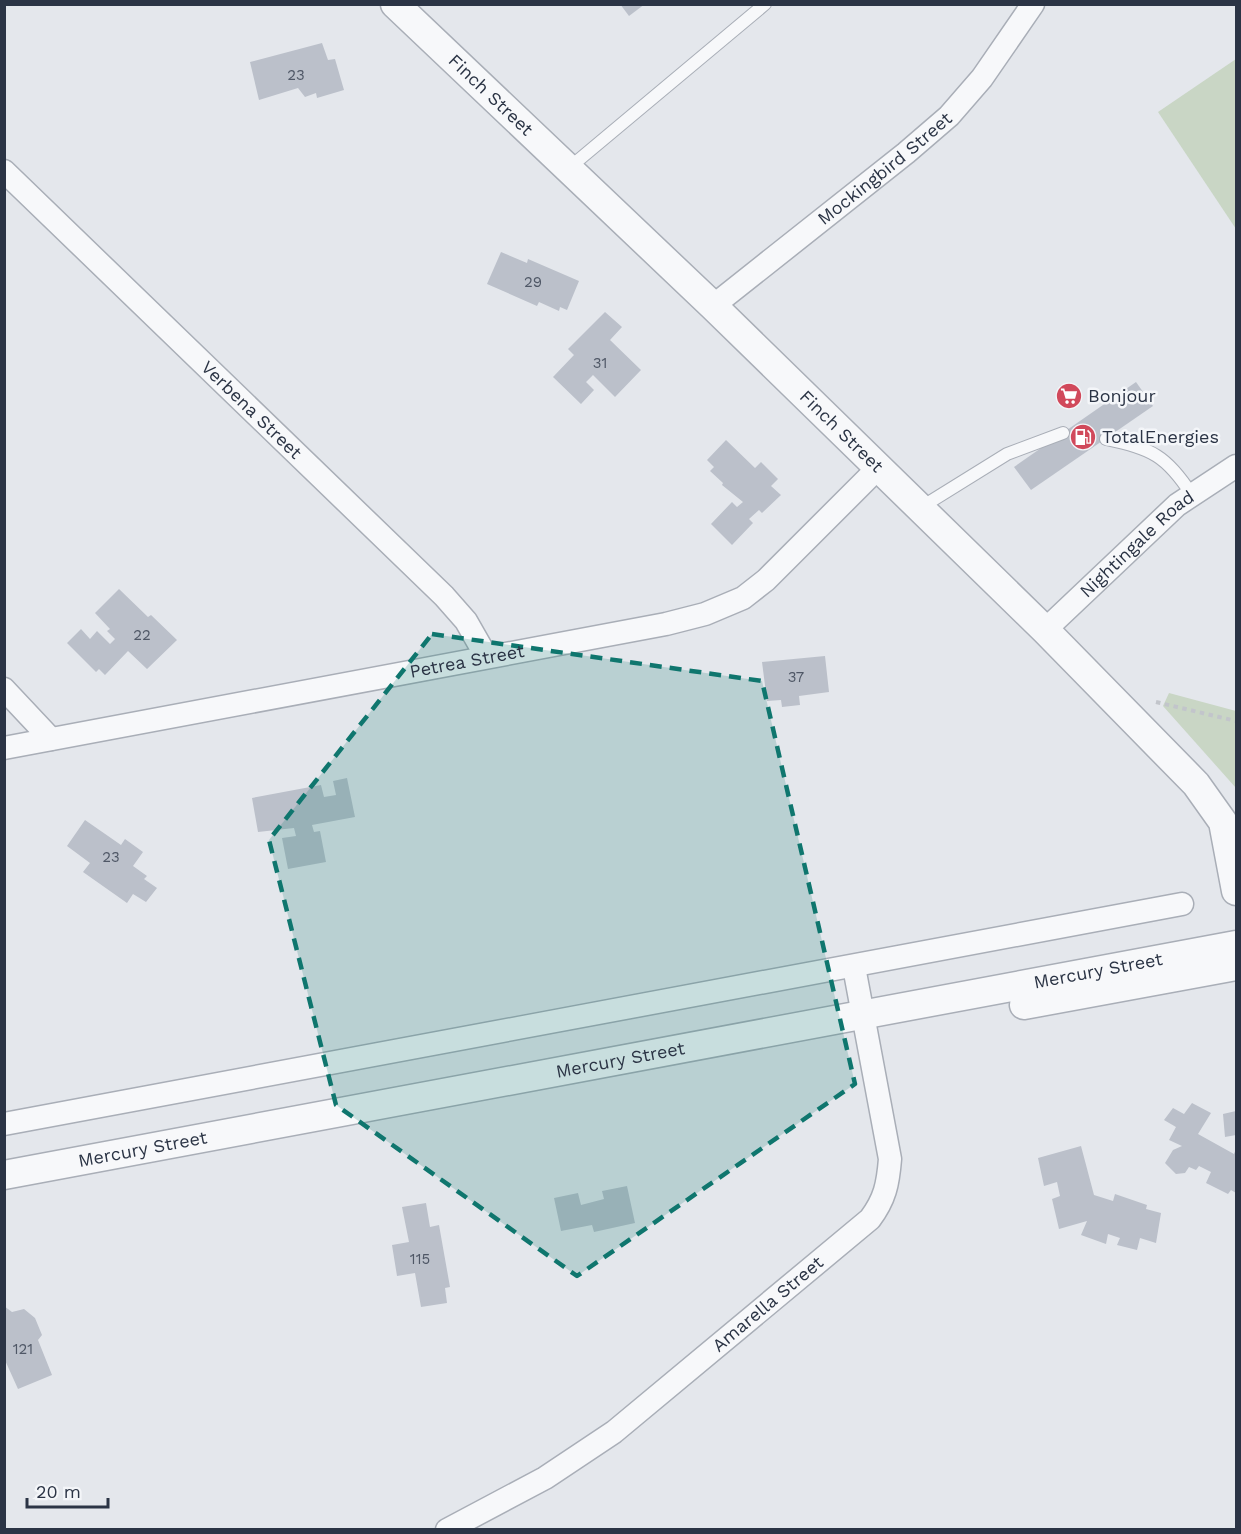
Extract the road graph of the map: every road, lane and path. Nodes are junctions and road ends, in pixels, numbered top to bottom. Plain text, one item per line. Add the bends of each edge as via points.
1 (395, 4) edge
2 (765, 4) edge
3 (1033, 4) edge
4 (569, 168) junction
5 (4, 171) edge
6 (713, 306) junction
7 (1063, 433) dead end
8 (1106, 439) dead end
9 (1236, 466) edge
10 (878, 469) junction
11 (1192, 495) junction
12 (919, 508) junction
13 (1045, 630) junction
14 (486, 656) junction
15 (4, 688) edge
16 (1154, 702) dead end
17 (1236, 721) edge
18 (51, 739) junction
19 (4, 748) edge
20 (1234, 859) edge
21 (1236, 891) edge
22 (1182, 904) dead end
23 (1236, 945) edge
24 (1236, 966) edge
25 (854, 967) junction
26 (864, 1024) junction
27 (4, 1124) edge
28 (4, 1175) edge
29 (4, 1193) edge
30 (447, 1530) edge

1 - 4 street, Finch Street
2 - 4 lane
3 - 6 street, Mockingbird Street via 982,78 949,116
4 - 6 street, Finch Street
5 - 14 street, Verbena Street via 444,596
6 - 10 street, Finch Street
7 - 12 lane via 1007,454
8 - 11 lane via 1158,455 1176,471
9 - 11 street, Nightingale Road
10 - 12 street, Finch Street
10 - 14 street, Petrea Street via 743,598 705,614 666,624
11 - 13 street, Nightingale Road via 1128,549
12 - 13 street, Finch Street
13 - 20 street, Finch Street via 1196,784 1223,822
14 - 18 street, Petrea Street
15 - 18 street
16 - 17 path
18 - 19 street, Petrea Street
20 - 21 street, Finch Street
22 - 25 street
23 - 26 street, Mercury Street
24 - 26 street, Mercury Street
25 - 26 street, Amarella Street
25 - 27 street
26 - 28 street, Mercury Street
26 - 29 street, Mercury Street
26 - 30 street, Amarella Street via 890,1159 888,1188 870,1219 614,1432 545,1478

